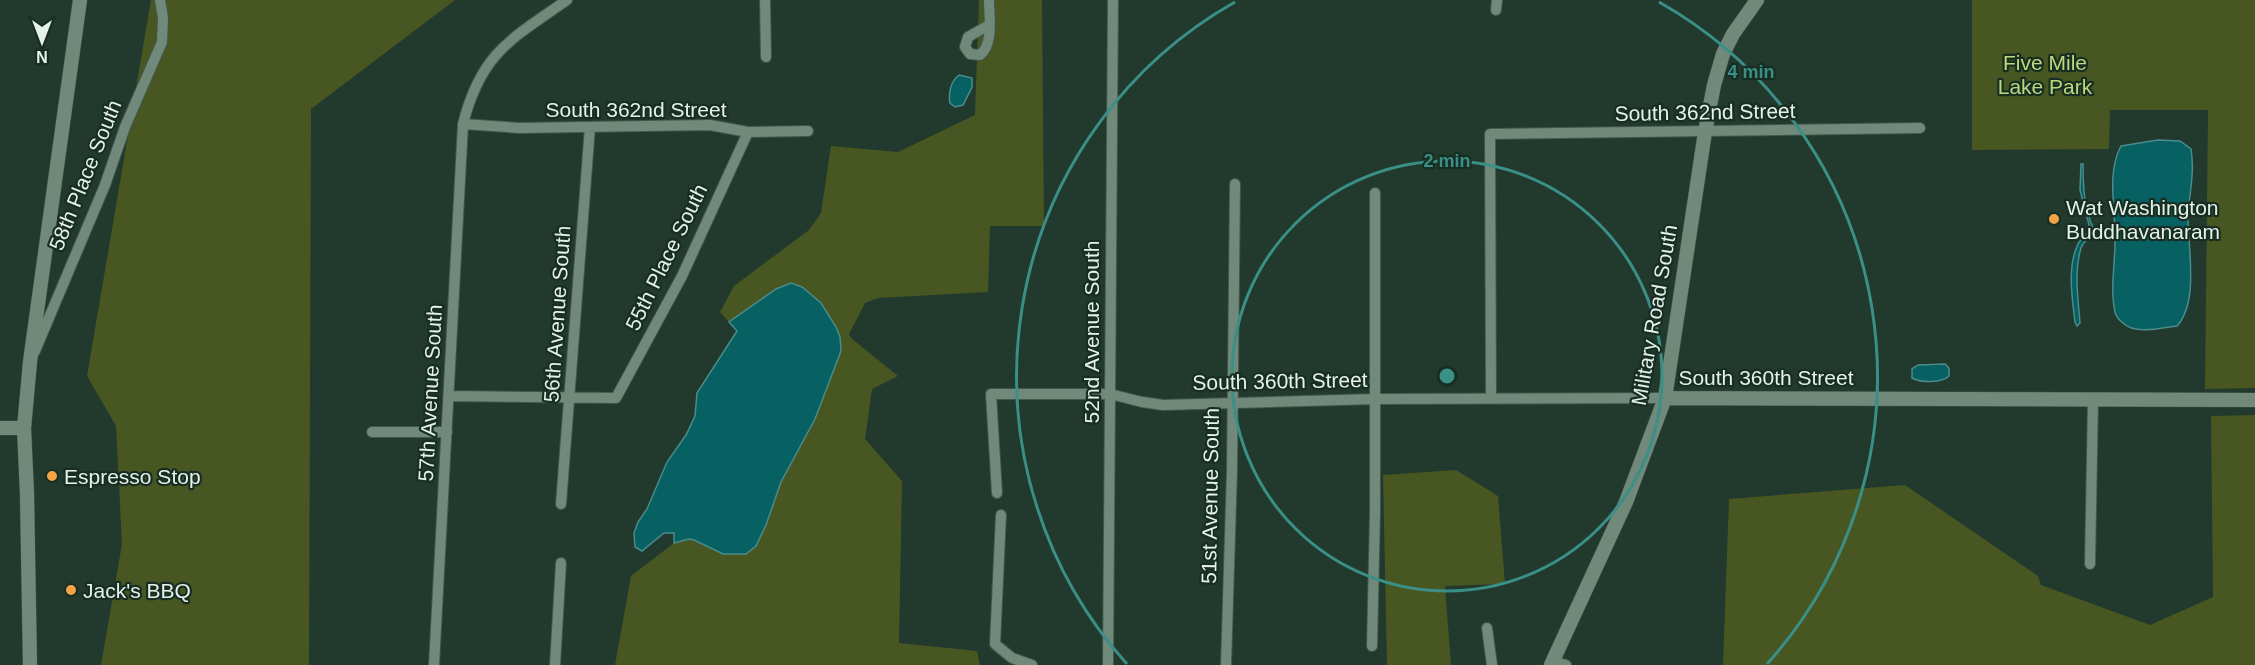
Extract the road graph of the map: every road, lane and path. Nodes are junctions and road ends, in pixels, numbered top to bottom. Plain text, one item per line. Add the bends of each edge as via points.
1 (80, 0) edge
2 (160, 0) edge
3 (567, 0) edge
4 (765, 0) edge
5 (989, 0) edge
6 (1113, 0) edge
7 (1757, 0) edge
8 (989, 25) dead end
9 (766, 57) dead end
10 (463, 124) junction
11 (590, 128) junction
12 (1920, 128) dead end
13 (808, 131) dead end
14 (748, 132) junction
15 (1705, 132) junction
16 (1234, 184) dead end
17 (1375, 193) dead end
18 (30, 362) junction
19 (1110, 394) junction
20 (450, 396) junction
21 (570, 398) junction
22 (1491, 398) junction
23 (1665, 398) junction
24 (1375, 399) junction
25 (2093, 400) junction
26 (2255, 400) edge
27 (1231, 402) junction
28 (0, 428) edge
29 (24, 428) junction
30 (372, 432) dead end
31 (447, 432) junction
32 (997, 493) dead end
33 (561, 504) dead end
34 (1001, 515) dead end
35 (561, 563) dead end
36 (2090, 564) dead end
37 (1487, 628) dead end
38 (1372, 646) dead end
39 (1556, 664) edge
40 (30, 665) edge
41 (434, 665) edge
42 (555, 665) edge
43 (1032, 665) edge
44 (1108, 665) edge
45 (1226, 665) edge
46 (1492, 665) edge

1 - 18 main road
2 - 18 street, 58th Place South via 164,18 162,42
3 - 10 street, 57th Avenue South via 496,53 473,89
4 - 9 street
5 - 8 street
6 - 19 street, 52nd Avenue South
7 - 15 main road, Military Road South via 1723,54
10 - 11 street, South 362nd Street
10 - 20 street, 57th Avenue South
11 - 14 street, South 362nd Street via 710,126
11 - 21 street, 56th Avenue South
12 - 15 street, South 362nd Street
13 - 14 street, South 362nd Street
14 - 21 street, 55th Place South via 682,276 616,398
15 - 22 street, South 362nd Street via 1490,134
15 - 23 main road, Military Road South
16 - 27 street, 51st Avenue South
17 - 24 street
18 - 29 main road
19 - 27 street, South 360th Street via 1163,405
19 - 32 street, South 360th Street via 991,394
19 - 44 street, 52nd Avenue South
20 - 21 street
20 - 31 street, 57th Avenue South
21 - 33 street, 56th Avenue South
22 - 23 street, South 360th Street
22 - 24 street, South 360th Street
23 - 25 main road, South 360th Street
23 - 39 main road, Military Road South via 1626,502
24 - 27 street, South 360th Street
24 - 38 street
25 - 26 main road, South 360th Street
25 - 36 street
27 - 45 street, 51st Avenue South
28 - 29 main road
29 - 40 main road
30 - 31 street
31 - 41 street, 57th Avenue South
34 - 43 street via 995,644 1012,658
35 - 42 street
37 - 46 street

